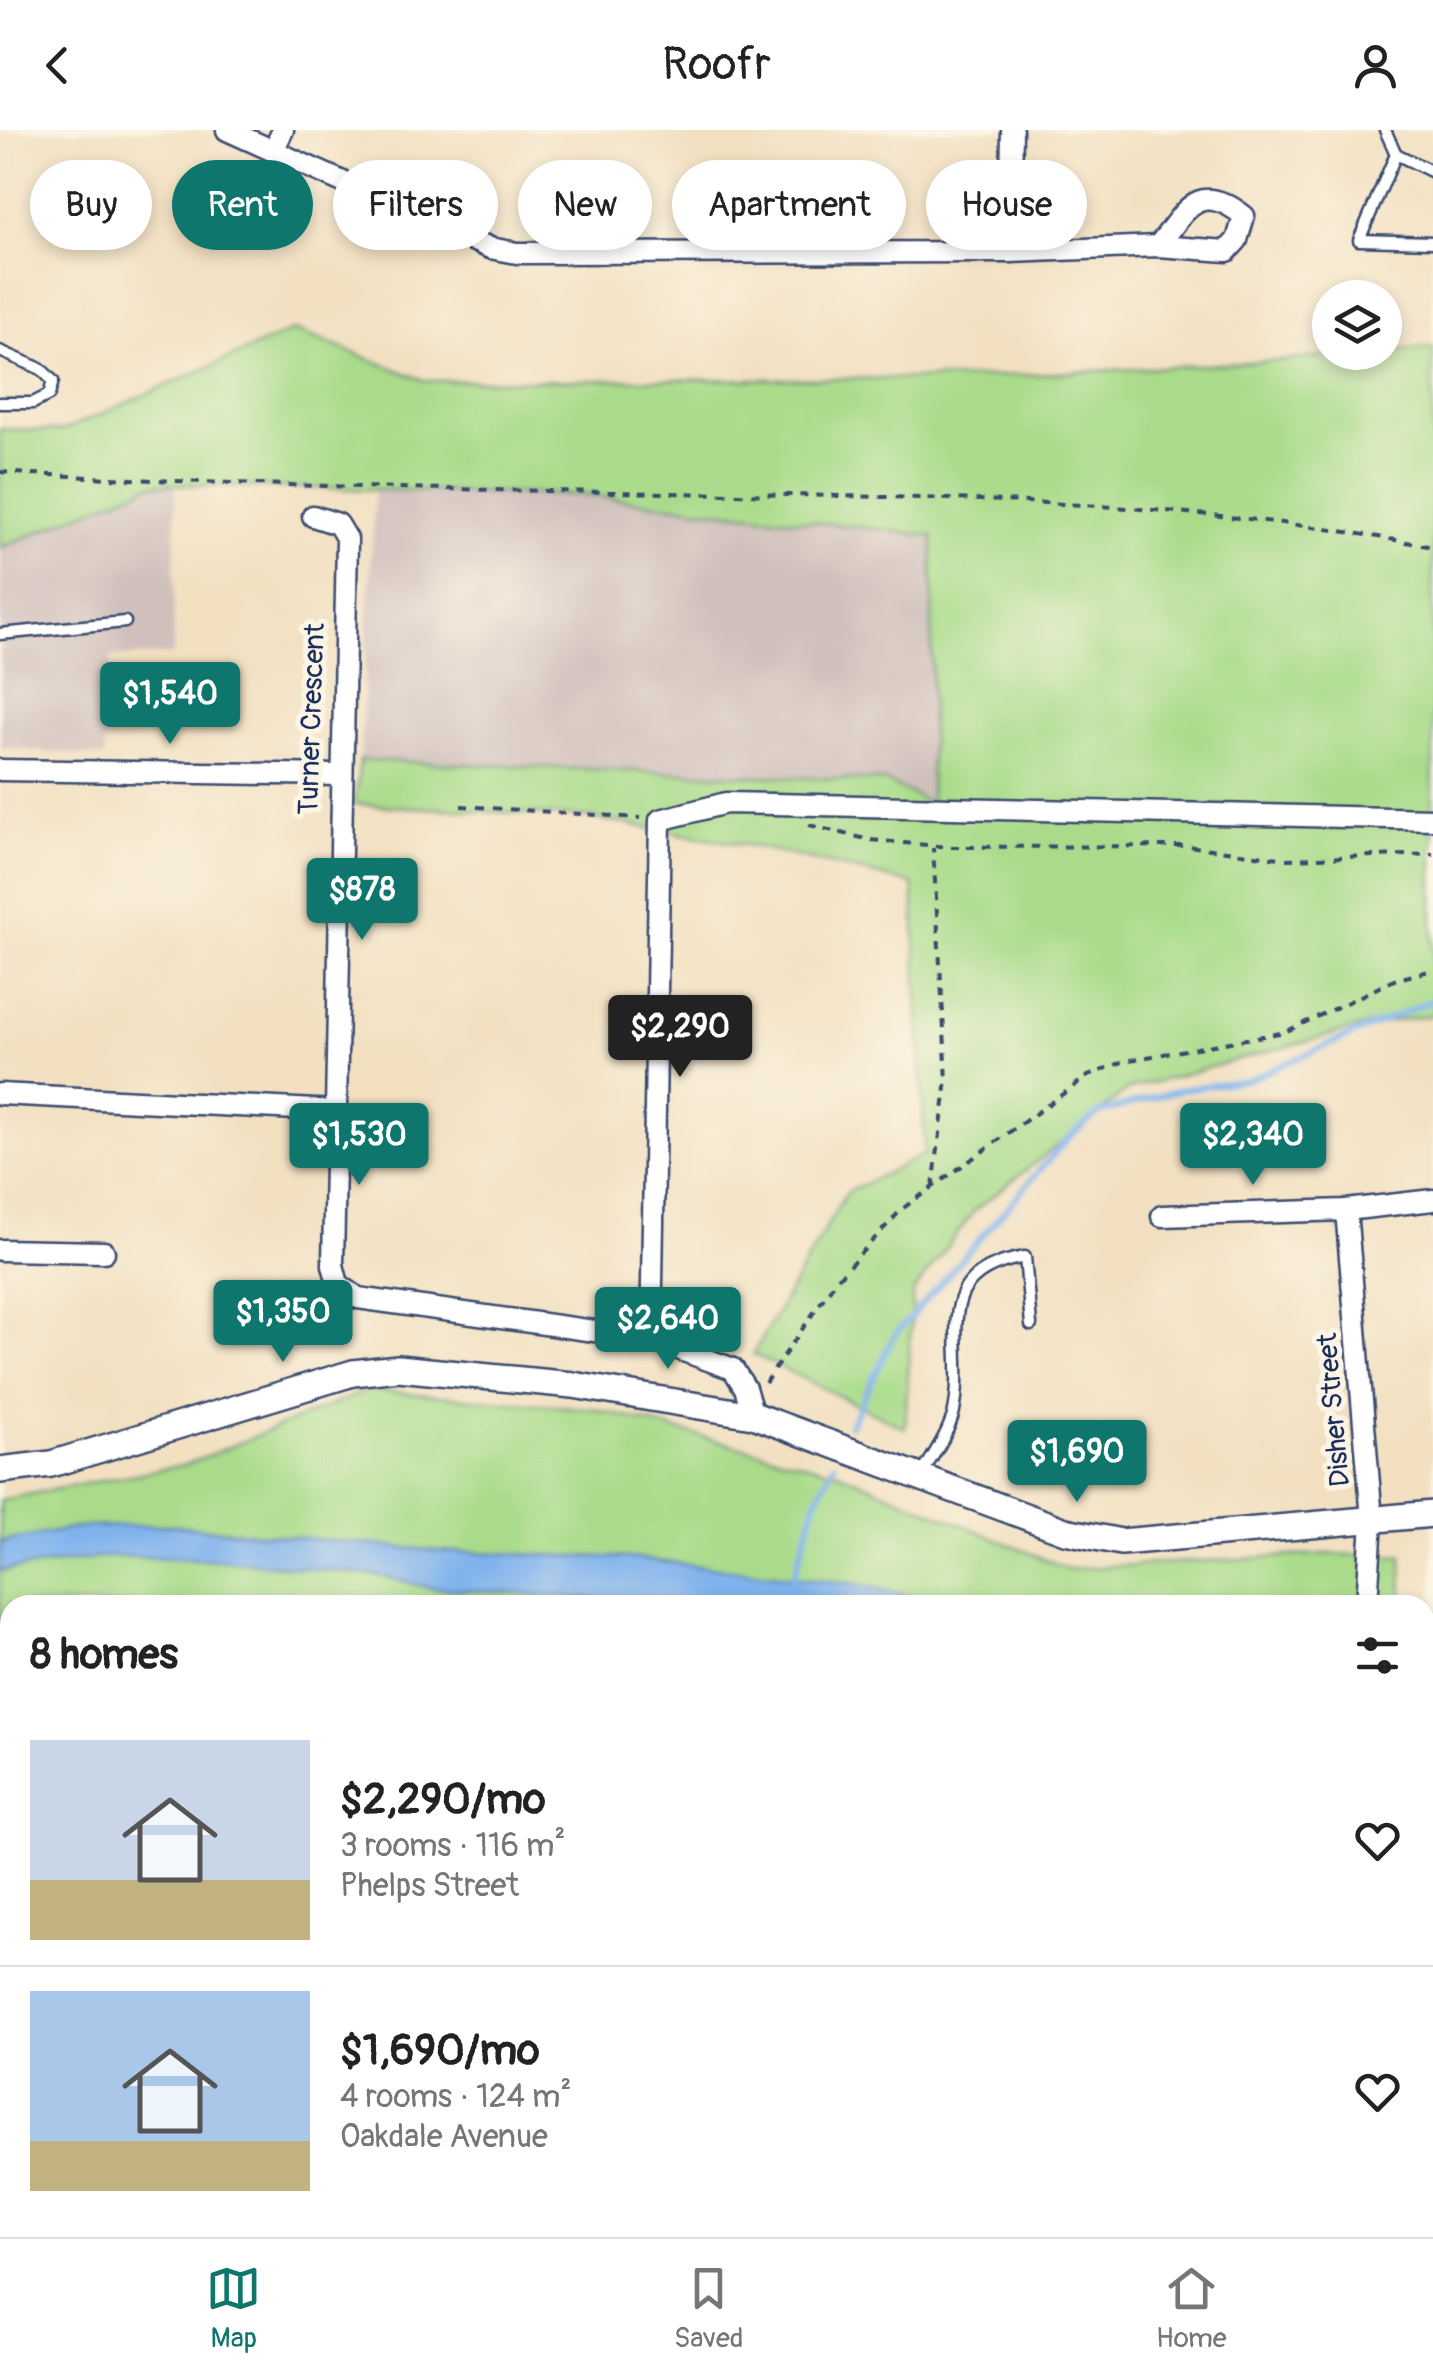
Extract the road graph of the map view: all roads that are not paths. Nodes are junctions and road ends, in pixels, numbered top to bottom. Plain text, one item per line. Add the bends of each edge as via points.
1 (227, 130) edge
2 (283, 130) edge
3 (1012, 130) edge
4 (1385, 130) edge
5 (273, 152) junction
6 (1396, 154) junction
7 (1433, 172) edge
8 (1433, 242) edge
9 (1158, 246) dead end
10 (1010, 252) junction
11 (0, 351) edge
12 (0, 403) edge
13 (313, 516) dead end
14 (125, 622) dead end
15 (0, 634) edge
16 (0, 770) edge
17 (339, 774) junction
18 (1433, 819) edge
19 (0, 1094) edge
20 (336, 1111) junction
21 (1433, 1200) edge
22 (1346, 1210) junction
23 (1162, 1216) dead end
24 (0, 1250) edge
25 (104, 1252) dead end
26 (1031, 1325) dead end
27 (650, 1339) junction
28 (753, 1415) junction
29 (0, 1470) edge
30 (922, 1474) junction
31 (1433, 1514) edge
32 (1372, 1519) junction
33 (1368, 1595) edge

1 - 5 street
2 - 5 street
3 - 10 street
4 - 6 lane
5 - 10 street via 490,248 517,253
6 - 7 lane
6 - 8 lane via 1359,240
9 - 10 street
11 - 12 lane via 42,369 53,381 49,395 33,403
13 - 17 street, Turner Crescent via 338,524 347,539
14 - 15 lane
16 - 17 street
17 - 20 street, Turner Crescent
18 - 27 street via 726,803 660,820
19 - 20 street
20 - 27 street, Turner Crescent via 332,1265 338,1284 358,1298
21 - 22 street
22 - 23 street
22 - 32 street, Disher Street
24 - 25 street
26 - 30 lane via 1025,1257 990,1263 966,1284 958,1307 954,1412
27 - 28 street, Turner Crescent via 733,1369
28 - 29 street via 573,1384 398,1368 353,1373 51,1464
28 - 30 street
30 - 32 street via 1065,1531 1120,1542
31 - 32 street
32 - 33 street, Disher Street

